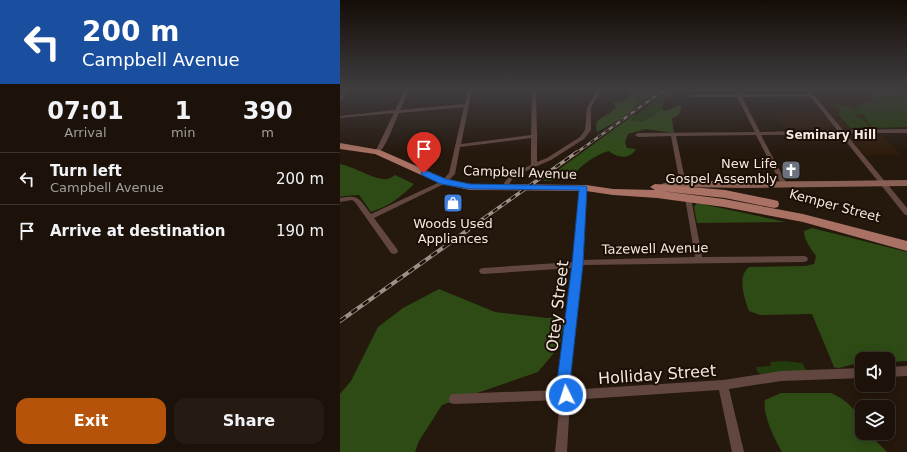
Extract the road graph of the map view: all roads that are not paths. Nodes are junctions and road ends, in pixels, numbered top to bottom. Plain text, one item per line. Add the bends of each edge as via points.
1 (397, 111) joint
2 (466, 111) edge
3 (534, 111) edge
4 (589, 111) edge
5 (746, 111) edge
6 (825, 111) edge
7 (340, 117) edge
8 (841, 131) junction
9 (907, 131) edge
10 (757, 133) junction
11 (638, 135) dead end
12 (673, 135) junction
13 (535, 136) junction
14 (340, 146) edge
15 (459, 146) junction
16 (377, 152) junction
17 (534, 166) junction
18 (444, 182) junction
19 (907, 183) edge
20 (683, 184) junction
21 (784, 184) junction
22 (883, 184) junction
23 (661, 187) junction
24 (504, 188) junction
25 (585, 188) junction
26 (726, 194) junction
27 (688, 198) junction
28 (340, 200) edge
29 (907, 213) edge
30 (370, 217) junction
31 (907, 239) edge
32 (907, 246) edge
33 (394, 251) dead end
34 (699, 259) junction
35 (804, 259) dead end
36 (578, 264) junction
37 (483, 271) dead end
38 (907, 371) edge
39 (895, 372) edge
40 (855, 373) edge
41 (723, 385) junction
42 (566, 395) junction
43 (454, 399) dead end
44 (561, 452) edge
45 (738, 452) edge

1 - 7 street
1 - 16 street
2 - 15 street
3 - 13 street
4 - 17 street via 588,130 582,138
5 - 10 street
6 - 8 street
8 - 9 street
8 - 10 street
8 - 22 street
10 - 12 street
10 - 21 street
11 - 12 street
12 - 20 street
13 - 15 street
13 - 17 street
14 - 16 main road, Campbell Avenue
15 - 18 street via 452,174
16 - 18 main road, Campbell Avenue
17 - 24 street via 511,177
18 - 24 main road, Campbell Avenue via 470,187
18 - 30 street
19 - 22 main road, Campbell Avenue
20 - 23 main road, Campbell Avenue
20 - 26 main road, Campbell Avenue
21 - 22 main road, Campbell Avenue
21 - 26 main road, Campbell Avenue
22 - 29 street
23 - 25 main road, Campbell Avenue via 614,185
23 - 26 main road, Kemper Street
24 - 25 main road, Campbell Avenue
25 - 27 main road, Campbell Avenue
25 - 36 street, Otey Street
26 - 27 main road, Campbell Avenue
26 - 31 main road, Kemper Street via 780,205
26 - 32 main road, Kemper Street
27 - 34 street
28 - 30 street via 357,200
30 - 33 street
34 - 35 street, Tazewell Avenue
34 - 36 street, Tazewell Avenue
36 - 37 street, Tazewell Avenue
36 - 42 street, Otey Street via 563,382
38 - 39 street
40 - 41 street, Holliday Street via 781,376
41 - 42 street, Holliday Street
41 - 45 street
42 - 43 street, Holliday Street
42 - 44 street, Otey Street

